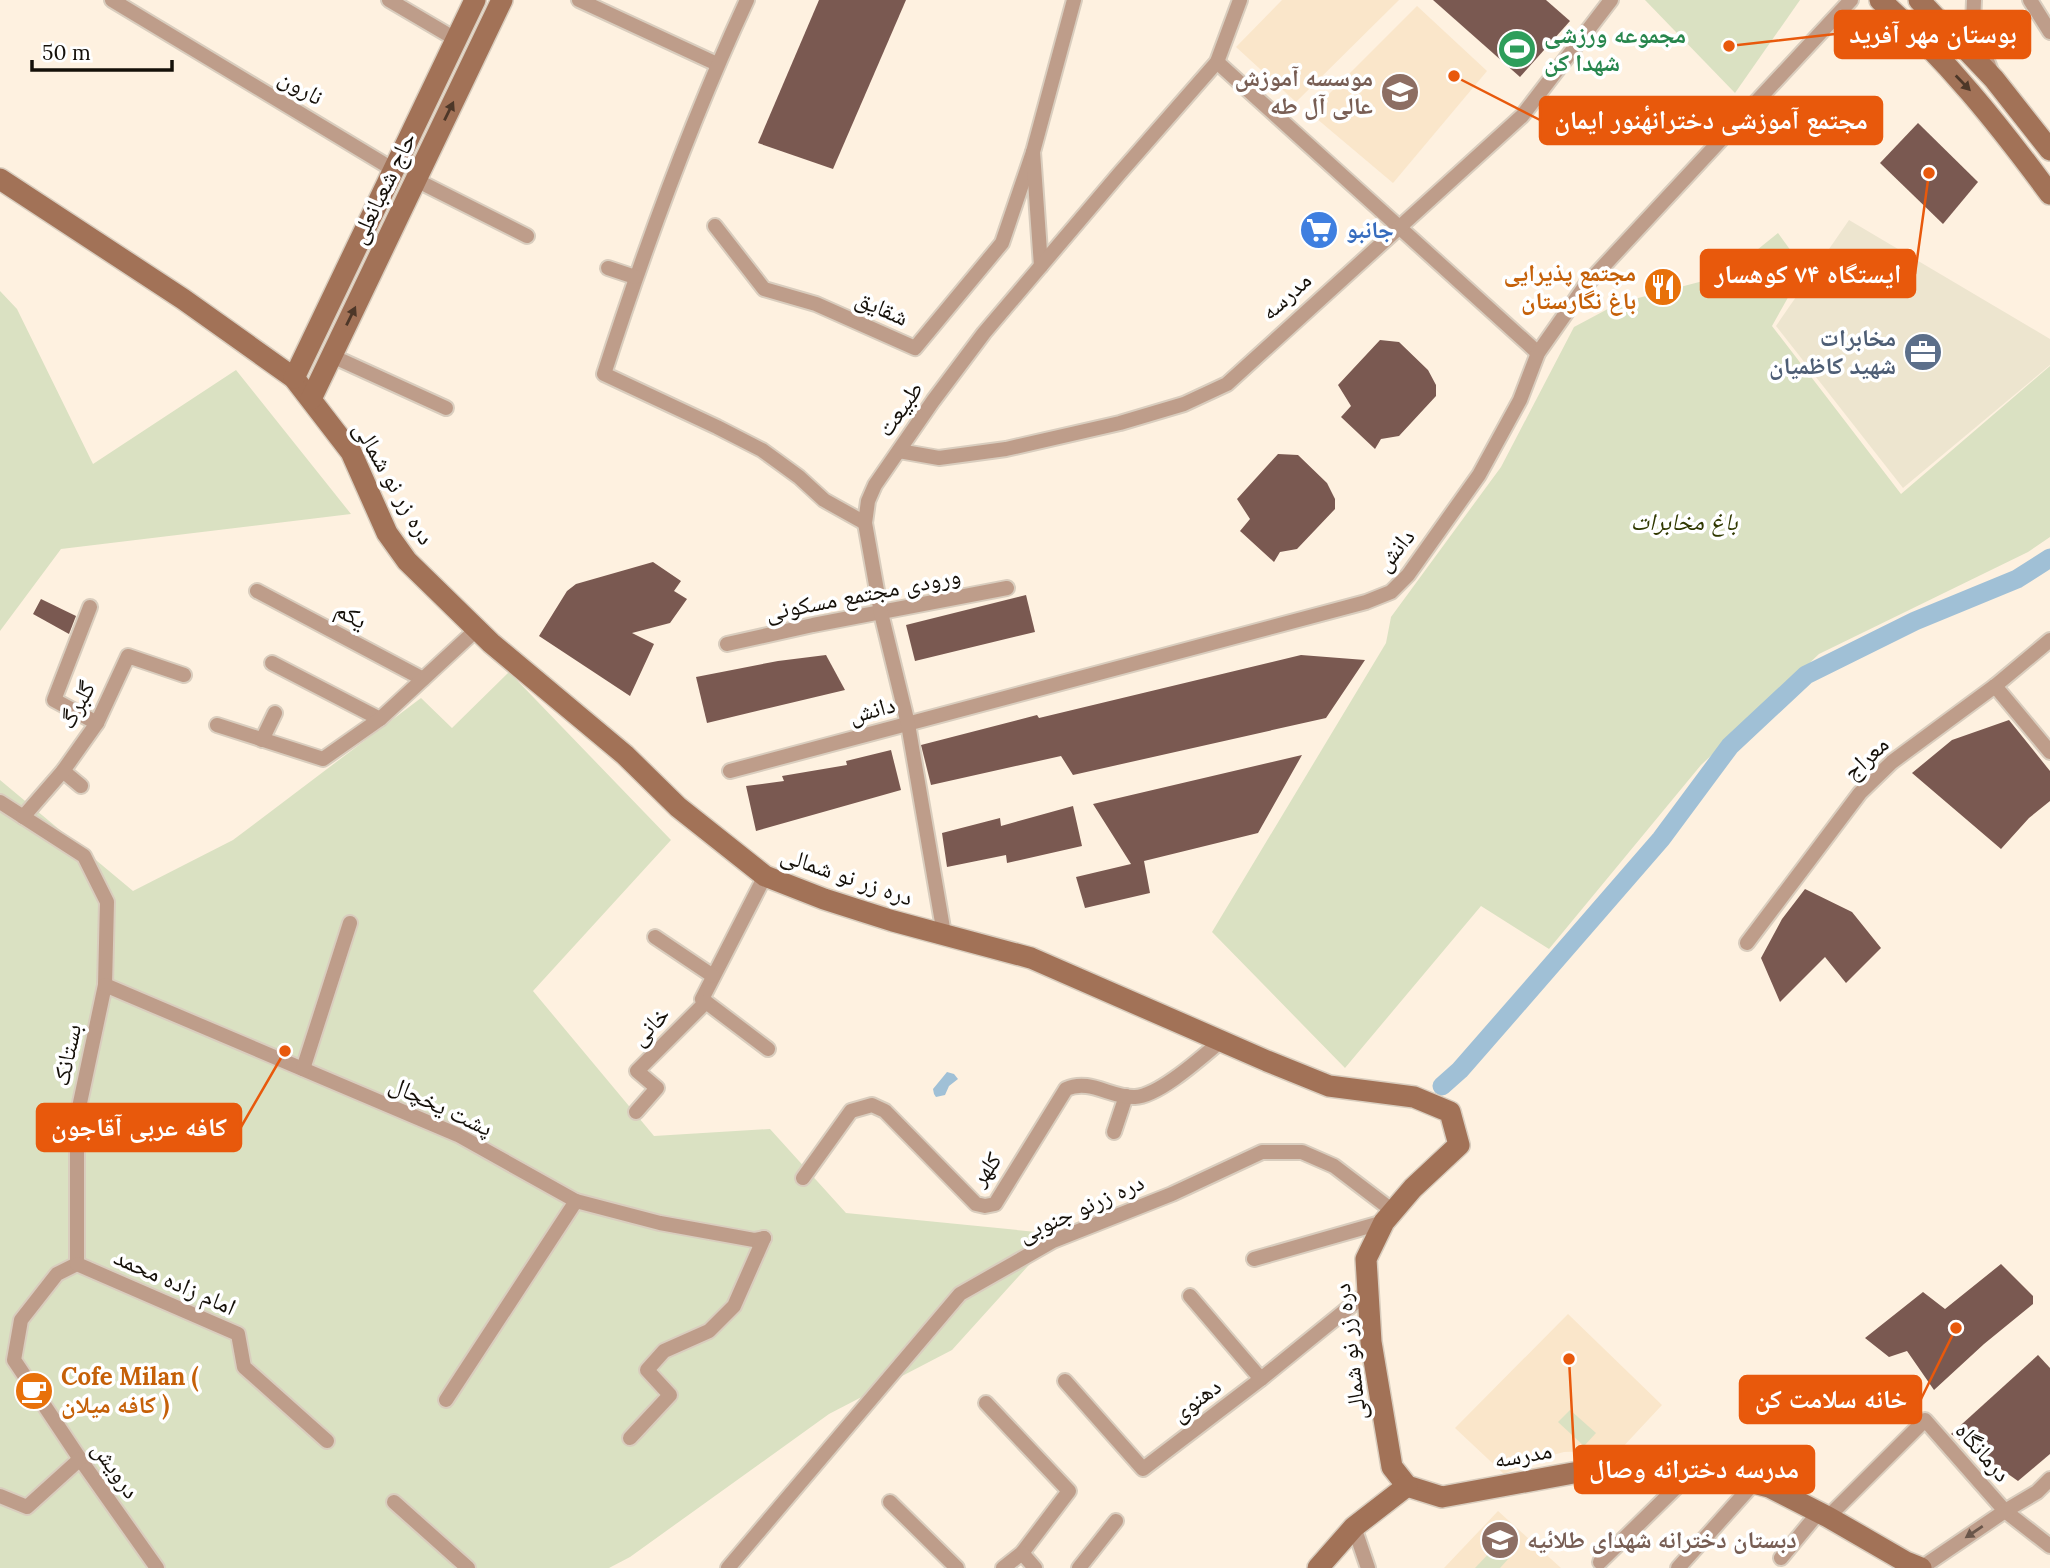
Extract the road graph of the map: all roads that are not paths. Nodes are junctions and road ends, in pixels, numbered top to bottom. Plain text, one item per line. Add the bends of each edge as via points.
1 (112, 0) edge
2 (389, 0) edge
3 (475, 0) edge
4 (502, 0) edge
5 (579, 0) edge
6 (747, 0) edge
7 (1074, 0) edge
8 (1240, 0) edge
9 (1611, 0) edge
10 (1851, 0) edge
11 (1880, 0) edge
12 (1919, 0) edge
13 (1974, 0) edge
14 (2030, 0) edge
15 (2050, 32) edge
16 (457, 40) junction
17 (478, 51) junction
18 (1217, 62) junction
19 (717, 64) junction
20 (1994, 79) junction
21 (2050, 150) edge
22 (1033, 152) junction
23 (394, 170) junction
24 (0, 179) edge
25 (416, 180) junction
26 (2050, 194) edge
27 (715, 226) dead end
28 (1401, 228) junction
29 (527, 236) dead end
30 (1041, 266) junction
31 (608, 268) dead end
32 (635, 277) junction
33 (1538, 353) junction
34 (332, 356) junction
35 (295, 378) junction
36 (311, 399) junction
37 (446, 408) dead end
38 (899, 451) junction
39 (866, 523) junction
40 (1007, 588) dead end
41 (257, 591) dead end
42 (90, 607) dead end
43 (881, 613) junction
44 (477, 629) junction
45 (2050, 639) edge
46 (727, 644) dead end
47 (272, 663) dead end
48 (184, 675) dead end
49 (423, 679) junction
50 (1995, 686) junction
51 (275, 713) dead end
52 (380, 719) junction
53 (97, 723) junction
54 (908, 724) junction
55 (217, 725) dead end
56 (262, 740) junction
57 (2050, 752) edge
58 (730, 771) dead end
59 (63, 772) junction
60 (81, 786) dead end
61 (0, 802) edge
62 (23, 817) junction
63 (765, 876) junction
64 (350, 923) dead end
65 (944, 934) junction
66 (655, 937) dead end
67 (1746, 943) dead end
68 (713, 976) junction
69 (105, 985) junction
70 (706, 1002) junction
71 (1221, 1041) junction
72 (768, 1049) dead end
73 (303, 1069) junction
74 (1126, 1096) junction
75 (636, 1112) dead end
76 (1114, 1132) dead end
77 (803, 1178) dead end
78 (576, 1201) junction
79 (1388, 1216) junction
80 (1254, 1259) dead end
81 (77, 1264) junction
82 (1368, 1292) junction
83 (1190, 1296) dead end
84 (1261, 1379) junction
85 (1065, 1381) dead end
86 (446, 1400) dead end
87 (986, 1404) dead end
88 (630, 1438) dead end
89 (327, 1441) dead end
90 (80, 1460) junction
91 (1696, 1468) junction
92 (2050, 1479) edge
93 (1754, 1483) junction
94 (1407, 1486) junction
95 (0, 1496) edge
96 (394, 1502) dead end
97 (890, 1502) dead end
98 (2005, 1511) junction
99 (1823, 1514) junction
100 (1116, 1521) dead end
101 (1354, 1527) junction
102 (2050, 1546) edge
103 (1022, 1553) junction
104 (1781, 1558) dead end
105 (1600, 1562) dead end
106 (1912, 1567) edge
107 (157, 1568) edge
108 (468, 1568) edge
109 (728, 1568) edge
110 (957, 1568) edge
111 (1003, 1568) edge
112 (1035, 1568) edge
113 (1079, 1568) edge
114 (1318, 1568) edge
115 (1368, 1568) edge
116 (1678, 1568) edge

1 - 23 street, نارون
2 - 16 street
3 - 16 street, حاج شعبانعلی
4 - 17 street, حاج شعبانعلی
5 - 19 street
6 - 19 street
7 - 22 street, شقایق
8 - 18 street, طبیعت
9 - 28 street, مدرسه via 1522,116
10 - 33 street, دانش via 1585,286
11 -> 26 street via 1975,96
12 - 20 street
13 - 20 street via 1973,24
14 - 15 street
16 - 17 street
16 - 23 street, حاج شعبانعلی
25 -> 17 street, حاج شعبانعلی
18 - 28 street
18 - 30 street, طبیعت
19 - 32 street
20 - 21 street
22 - 27 street, شقایق via 1002,243 915,348 816,304 764,289
22 - 30 street, شقایق
23 - 35 street, حاج شعبانعلی
24 - 35 street, دره زر نو شمالی
25 - 29 street
34 -> 25 street, حاج شعبانعلی
28 - 33 street
28 - 38 street, مدرسه via 1227,384 1184,404 1006,449 939,457
30 - 38 street, طبیعت
31 - 32 street
32 - 39 street via 604,374 762,450 824,500
33 - 54 street, دانش via 1520,400 1479,475 1391,592
34 - 36 street, حاج شعبانعلی
34 - 37 street
35 - 36 street, دره زر نو شمالی
36 - 44 street, دره زر نو شمالی via 351,452 387,533 407,561
38 - 39 street, طبیعت via 875,485
39 - 43 street, طبیعت
40 - 43 street, ورودی مجتمع مسکونی
41 - 49 street, یکم
42 - 53 street via 54,700
43 - 46 street, ورودی مجتمع مسکونی
43 - 54 street, طبیعت
44 - 49 street
44 - 63 street, دره زر نو شمالی via 625,755 678,807
45 - 50 street, معراج
47 - 52 street
48 - 53 street, گلبرگ via 128,656
49 - 52 street
50 - 57 street
50 - 67 street, معراج via 1892,762 1860,793
51 - 56 street
52 - 56 street via 323,758
53 - 59 street, گلبرگ
54 - 58 street, دانش
54 - 65 street, طبیعت
55 - 56 street
59 - 60 street
59 - 62 street, گلبرگ
61 - 62 street
62 - 69 street, بستانک via 84,856 107,902
63 - 65 street, دره زر نو شمالی via 824,899
63 - 68 street, خانی
64 - 73 street
65 - 71 street, دره زر نو شمالی via 1031,958
66 - 68 street
68 - 70 street, خانی via 702,999
69 - 73 street, پشت یخچال
69 - 81 street, بستانک via 77,1117
70 - 72 street, خانی
70 - 75 street, خانی via 637,1071 657,1088
71 - 74 street, کلهر via 1158,1088
71 - 79 street, دره زر نو شمالی via 1329,1086 1414,1097 1450,1112 1459,1146
73 - 78 street, پشت یخچال via 458,1135
74 - 76 street
74 - 77 street, کلهر via 1087,1086 1066,1089 995,1204 976,1204 885,1111 872,1105 851,1111
78 - 86 street
78 - 88 street, پشت یخچال via 660,1223 764,1238 734,1306 709,1331 664,1351 647,1370 670,1395
79 - 80 street
79 - 82 street, دره زر نو شمالی via 1366,1259
79 - 109 street, دره زرنو جنوبی via 1334,1166 1302,1152 1262,1152 1053,1241 960,1294
81 - 89 street, امام زاده محمد via 238,1335 244,1367
81 - 90 street, درویش via 57,1274 21,1320 14,1360
82 - 84 street, دهنوی
82 - 94 street, دره زر نو شمالی via 1371,1342 1392,1466
83 - 84 street
84 - 85 street, دهنوی via 1143,1469
87 - 103 street via 1069,1491
90 - 95 street via 27,1507
90 - 107 street, درویش
91 - 93 street, مدرسه
91 - 94 street, مدرسه via 1639,1461 1441,1497
91 - 105 street
92 - 98 street
93 - 99 street, مدرسه
93 - 116 street
94 - 101 street
96 - 108 street
97 - 110 street
98 - 99 street, درمانگاه via 1925,1420
98 - 102 street, درمانگاه
98 -> 106 street
99 - 104 street
99 - 106 street, مدرسه
100 - 113 street
101 - 114 street
101 - 115 street
103 - 111 street
103 - 112 street

